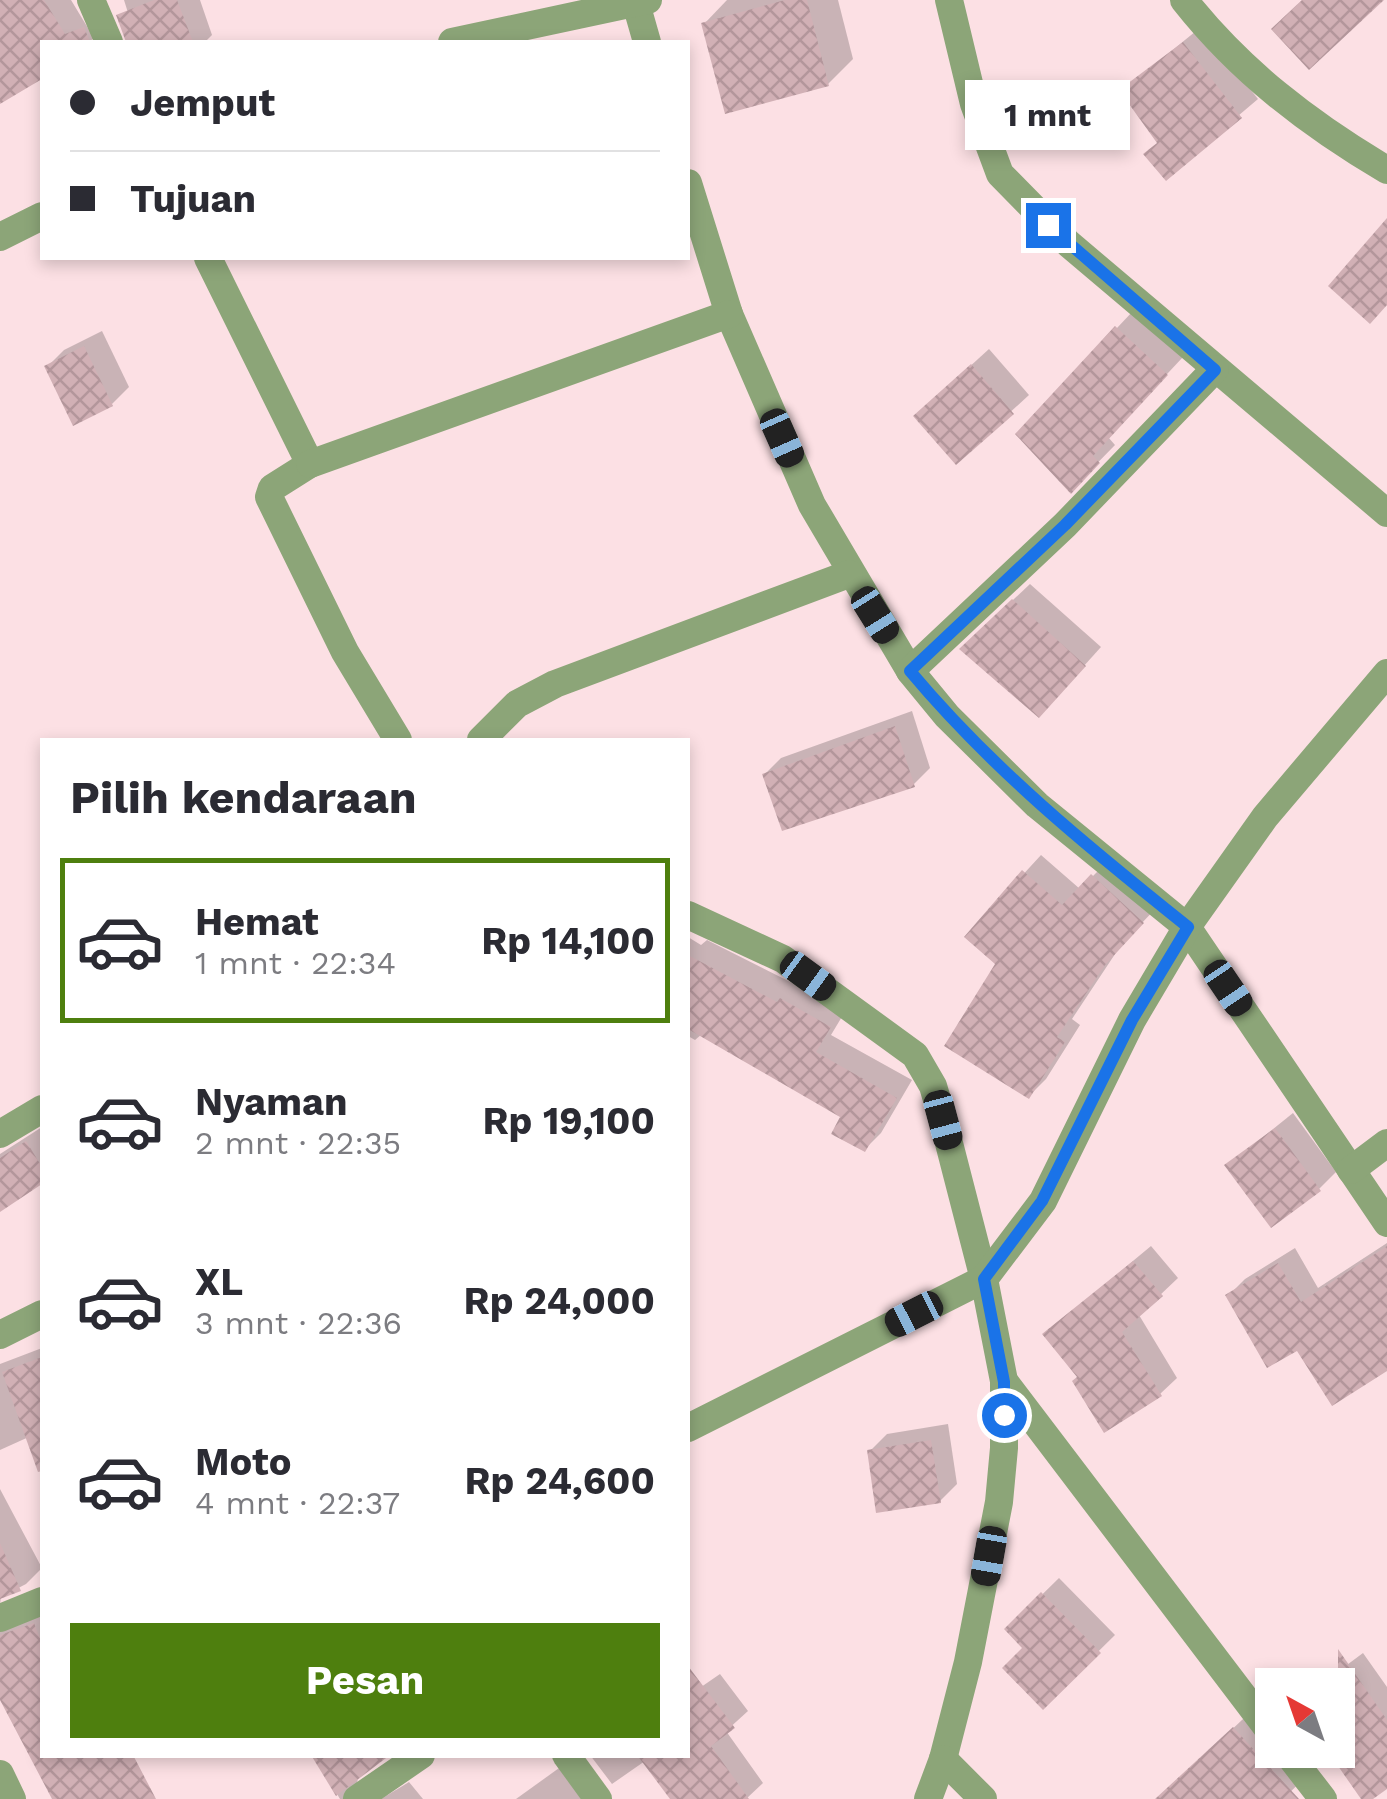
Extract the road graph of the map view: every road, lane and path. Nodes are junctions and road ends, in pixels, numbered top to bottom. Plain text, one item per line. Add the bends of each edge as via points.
1 (91, 0) edge
2 (949, 0) edge
3 (640, 1) edge
4 (1194, 4) edge
5 (108, 40) edge
6 (461, 40) edge
7 (647, 40) edge
8 (1387, 170) edge
9 (690, 189) edge
10 (40, 217) edge
11 (0, 237) edge
12 (209, 260) edge
13 (729, 314) junction
14 (1215, 370) junction
15 (310, 464) junction
16 (1387, 513) edge
17 (849, 574) junction
18 (910, 671) junction
19 (1387, 674) edge
20 (397, 738) edge
21 (483, 738) edge
22 (690, 916) edge
23 (1188, 927) junction
24 (40, 1110) edge
25 (0, 1134) edge
26 (1387, 1143) edge
27 (1351, 1170) junction
28 (1387, 1223) edge
29 (984, 1279) junction
30 (40, 1315) edge
31 (0, 1335) edge
32 (1004, 1382) junction
33 (690, 1427) edge
34 (40, 1602) edge
35 (0, 1618) edge
36 (1255, 1712) edge
37 (417, 1758) edge
38 (568, 1758) edge
39 (943, 1759) junction
40 (1299, 1768) edge
41 (0, 1774) edge
42 (12, 1799) edge
43 (357, 1799) edge
44 (598, 1799) edge
45 (928, 1799) edge
46 (983, 1799) edge
47 (1322, 1799) edge

1 - 5 street
2 - 14 street via 974,104 1000,174 1069,244
3 - 6 street
3 - 7 street
4 - 8 street via 1252,76
9 - 13 street
10 - 11 street
12 - 15 street
13 - 15 street
13 - 17 street
14 - 16 street
14 - 18 street
15 - 20 street via 272,488 269,497 345,652
17 - 18 street
17 - 21 street via 555,684 517,704
18 - 23 street via 1024,792
19 - 23 street via 1264,817
22 - 29 street via 783,959 915,1056 932,1086
23 - 27 street
23 - 29 street via 1132,1020 1042,1201
24 - 25 street
26 - 27 street
27 - 28 street
29 - 32 street
29 - 33 street
30 - 31 street
32 - 36 street
32 - 39 street via 999,1502
34 - 35 street
37 - 43 street
38 - 44 street
39 - 45 street
39 - 46 street
40 - 47 street
41 - 42 street

